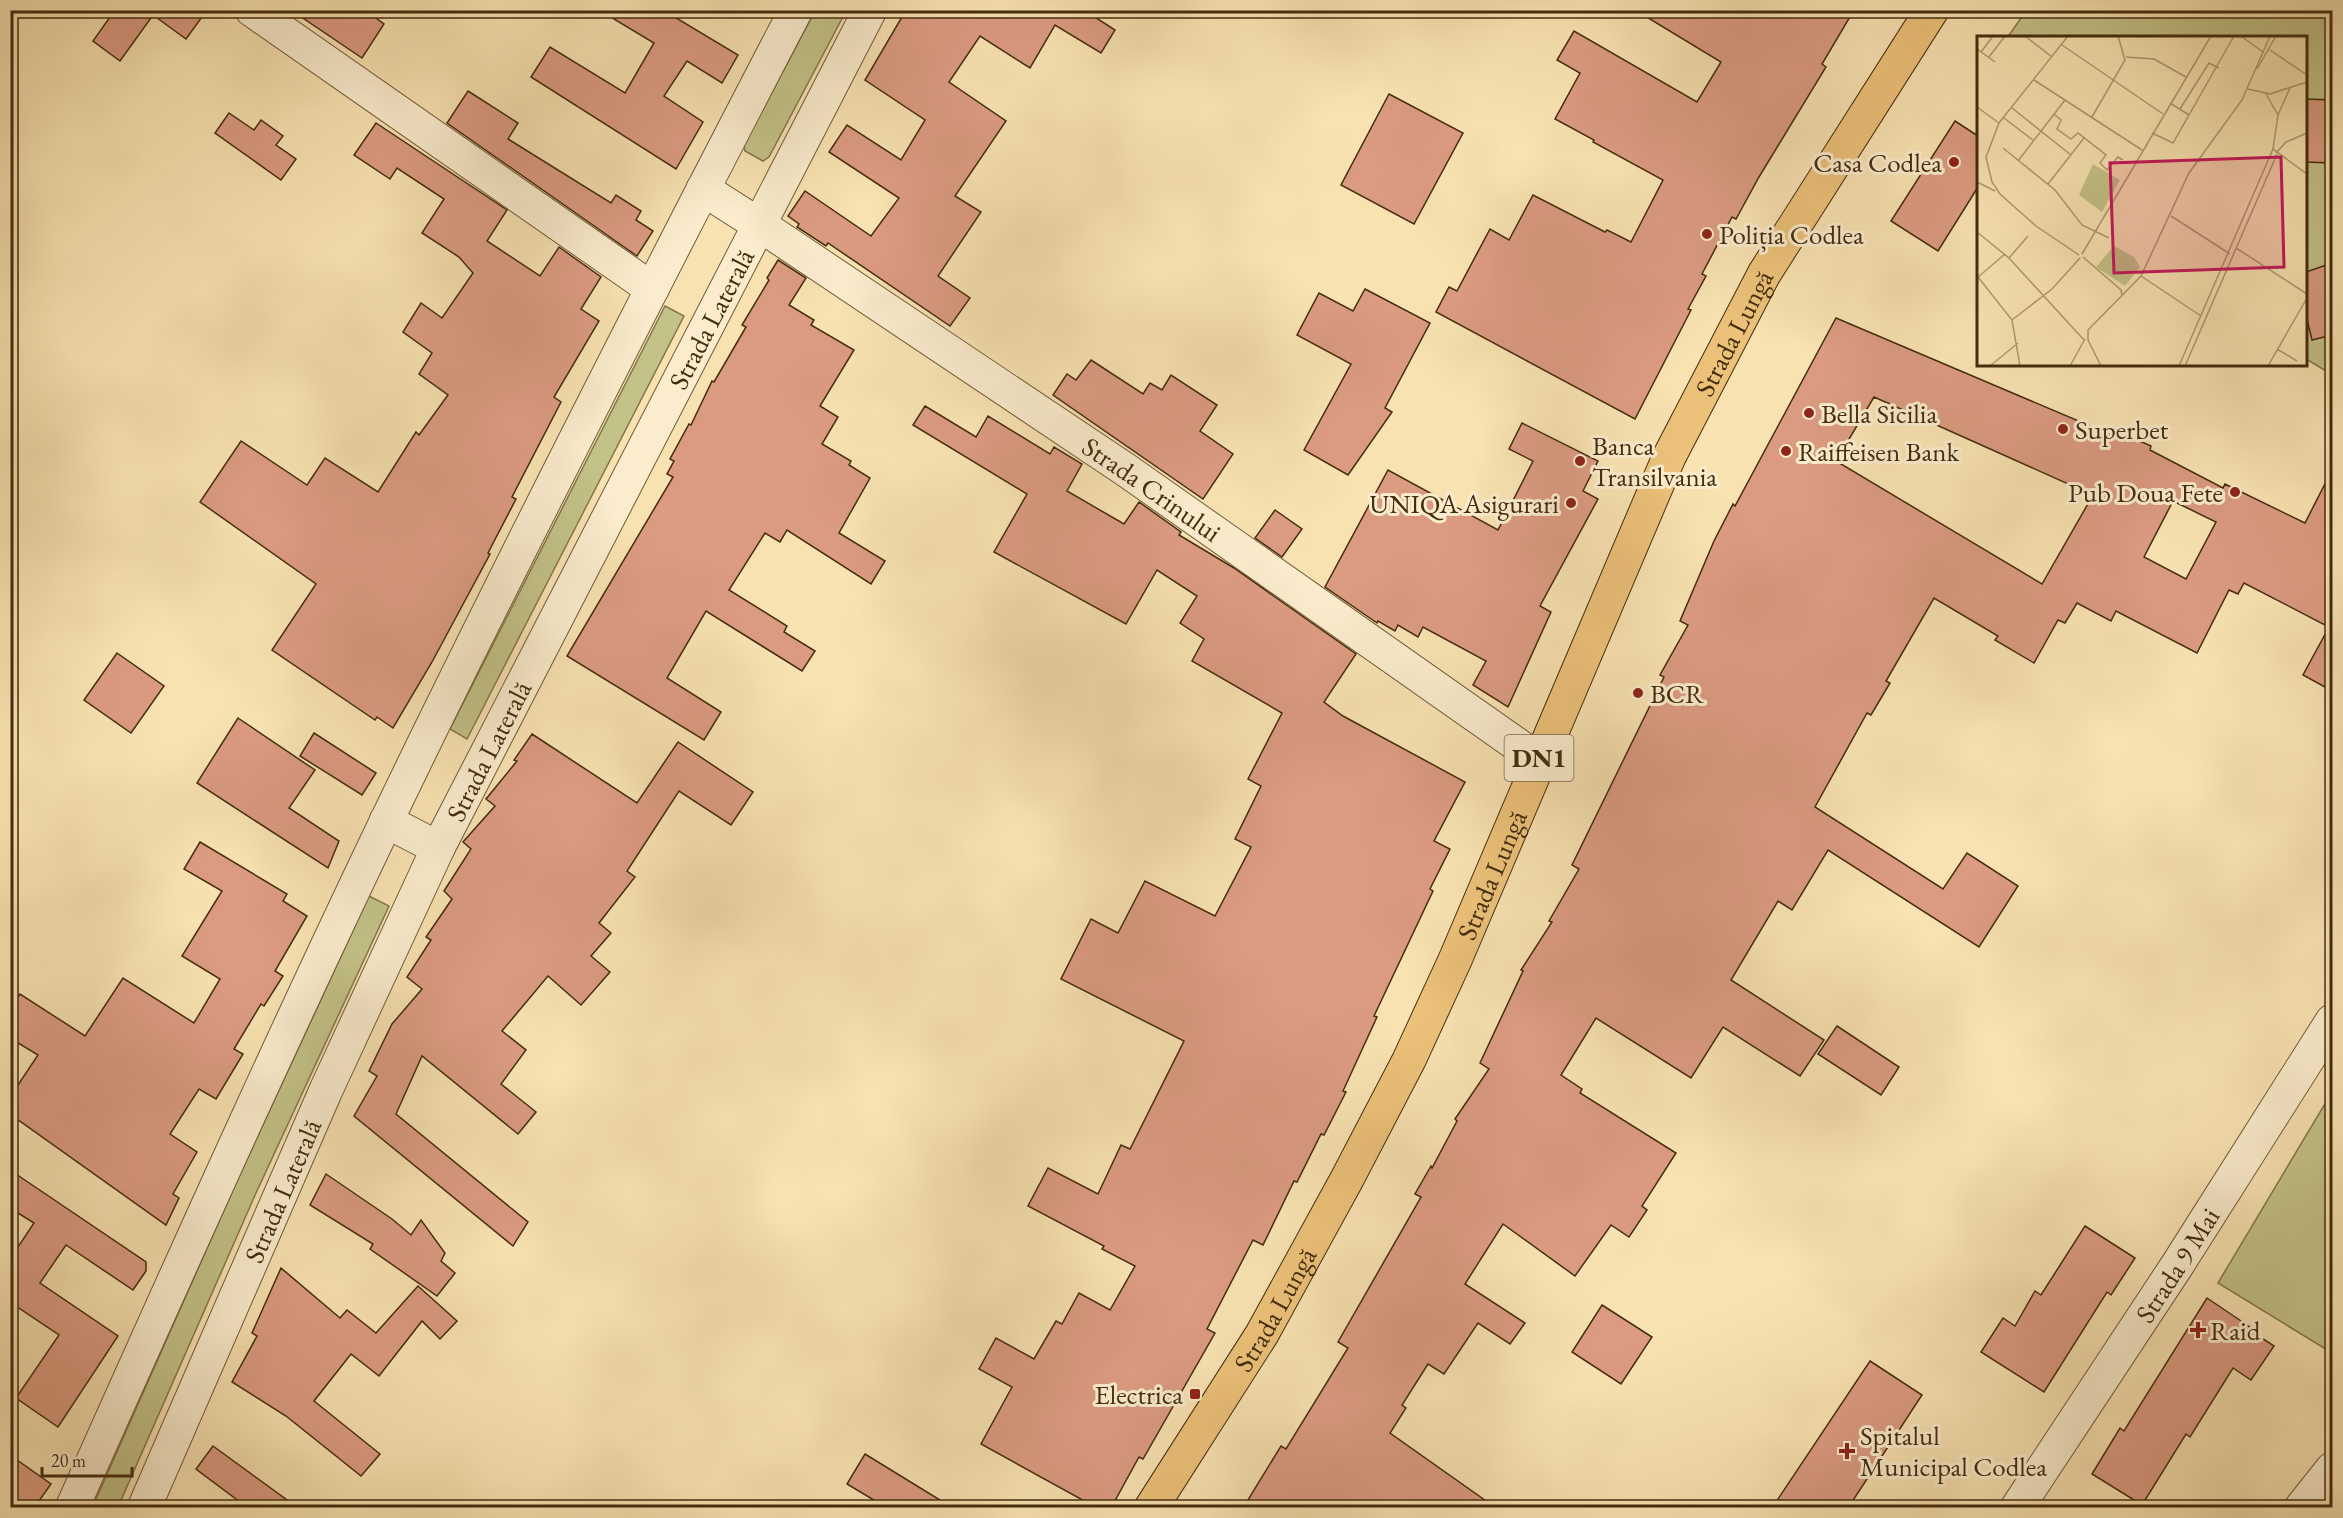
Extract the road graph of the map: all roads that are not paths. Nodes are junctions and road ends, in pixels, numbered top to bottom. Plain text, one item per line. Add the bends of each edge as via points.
1 (252, 10) edge
2 (796, 10) edge
3 (870, 10) edge
4 (1932, 10) edge
5 (703, 189) junction
6 (760, 225) junction
7 (652, 289) junction
8 (1539, 760) junction
9 (386, 821) junction
10 (438, 848) junction
11 (2332, 1021) edge
12 (2332, 1469) edge
13 (72, 1508) edge
14 (144, 1508) edge
15 (1151, 1508) edge
16 (2017, 1508) edge
17 (2301, 1508) edge

1 - 7 street
2 - 5 street
3 - 6 street, Strada Laterală
4 - 8 highway, Strada Lungă / DN1 via 1764,274 1669,457
5 - 6 street, Strada Crinului
5 - 7 street
6 - 8 street, Strada Crinului via 1126,470
6 - 10 street, Strada Laterală
7 - 9 street
8 - 15 highway, Strada Lungă / DN1 via 1409,1060 1262,1334
9 - 10 street
9 - 13 street via 270,1067
10 - 14 street, Strada Laterală via 326,1090
11 - 16 street, Strada 9 Mai
12 - 17 street

